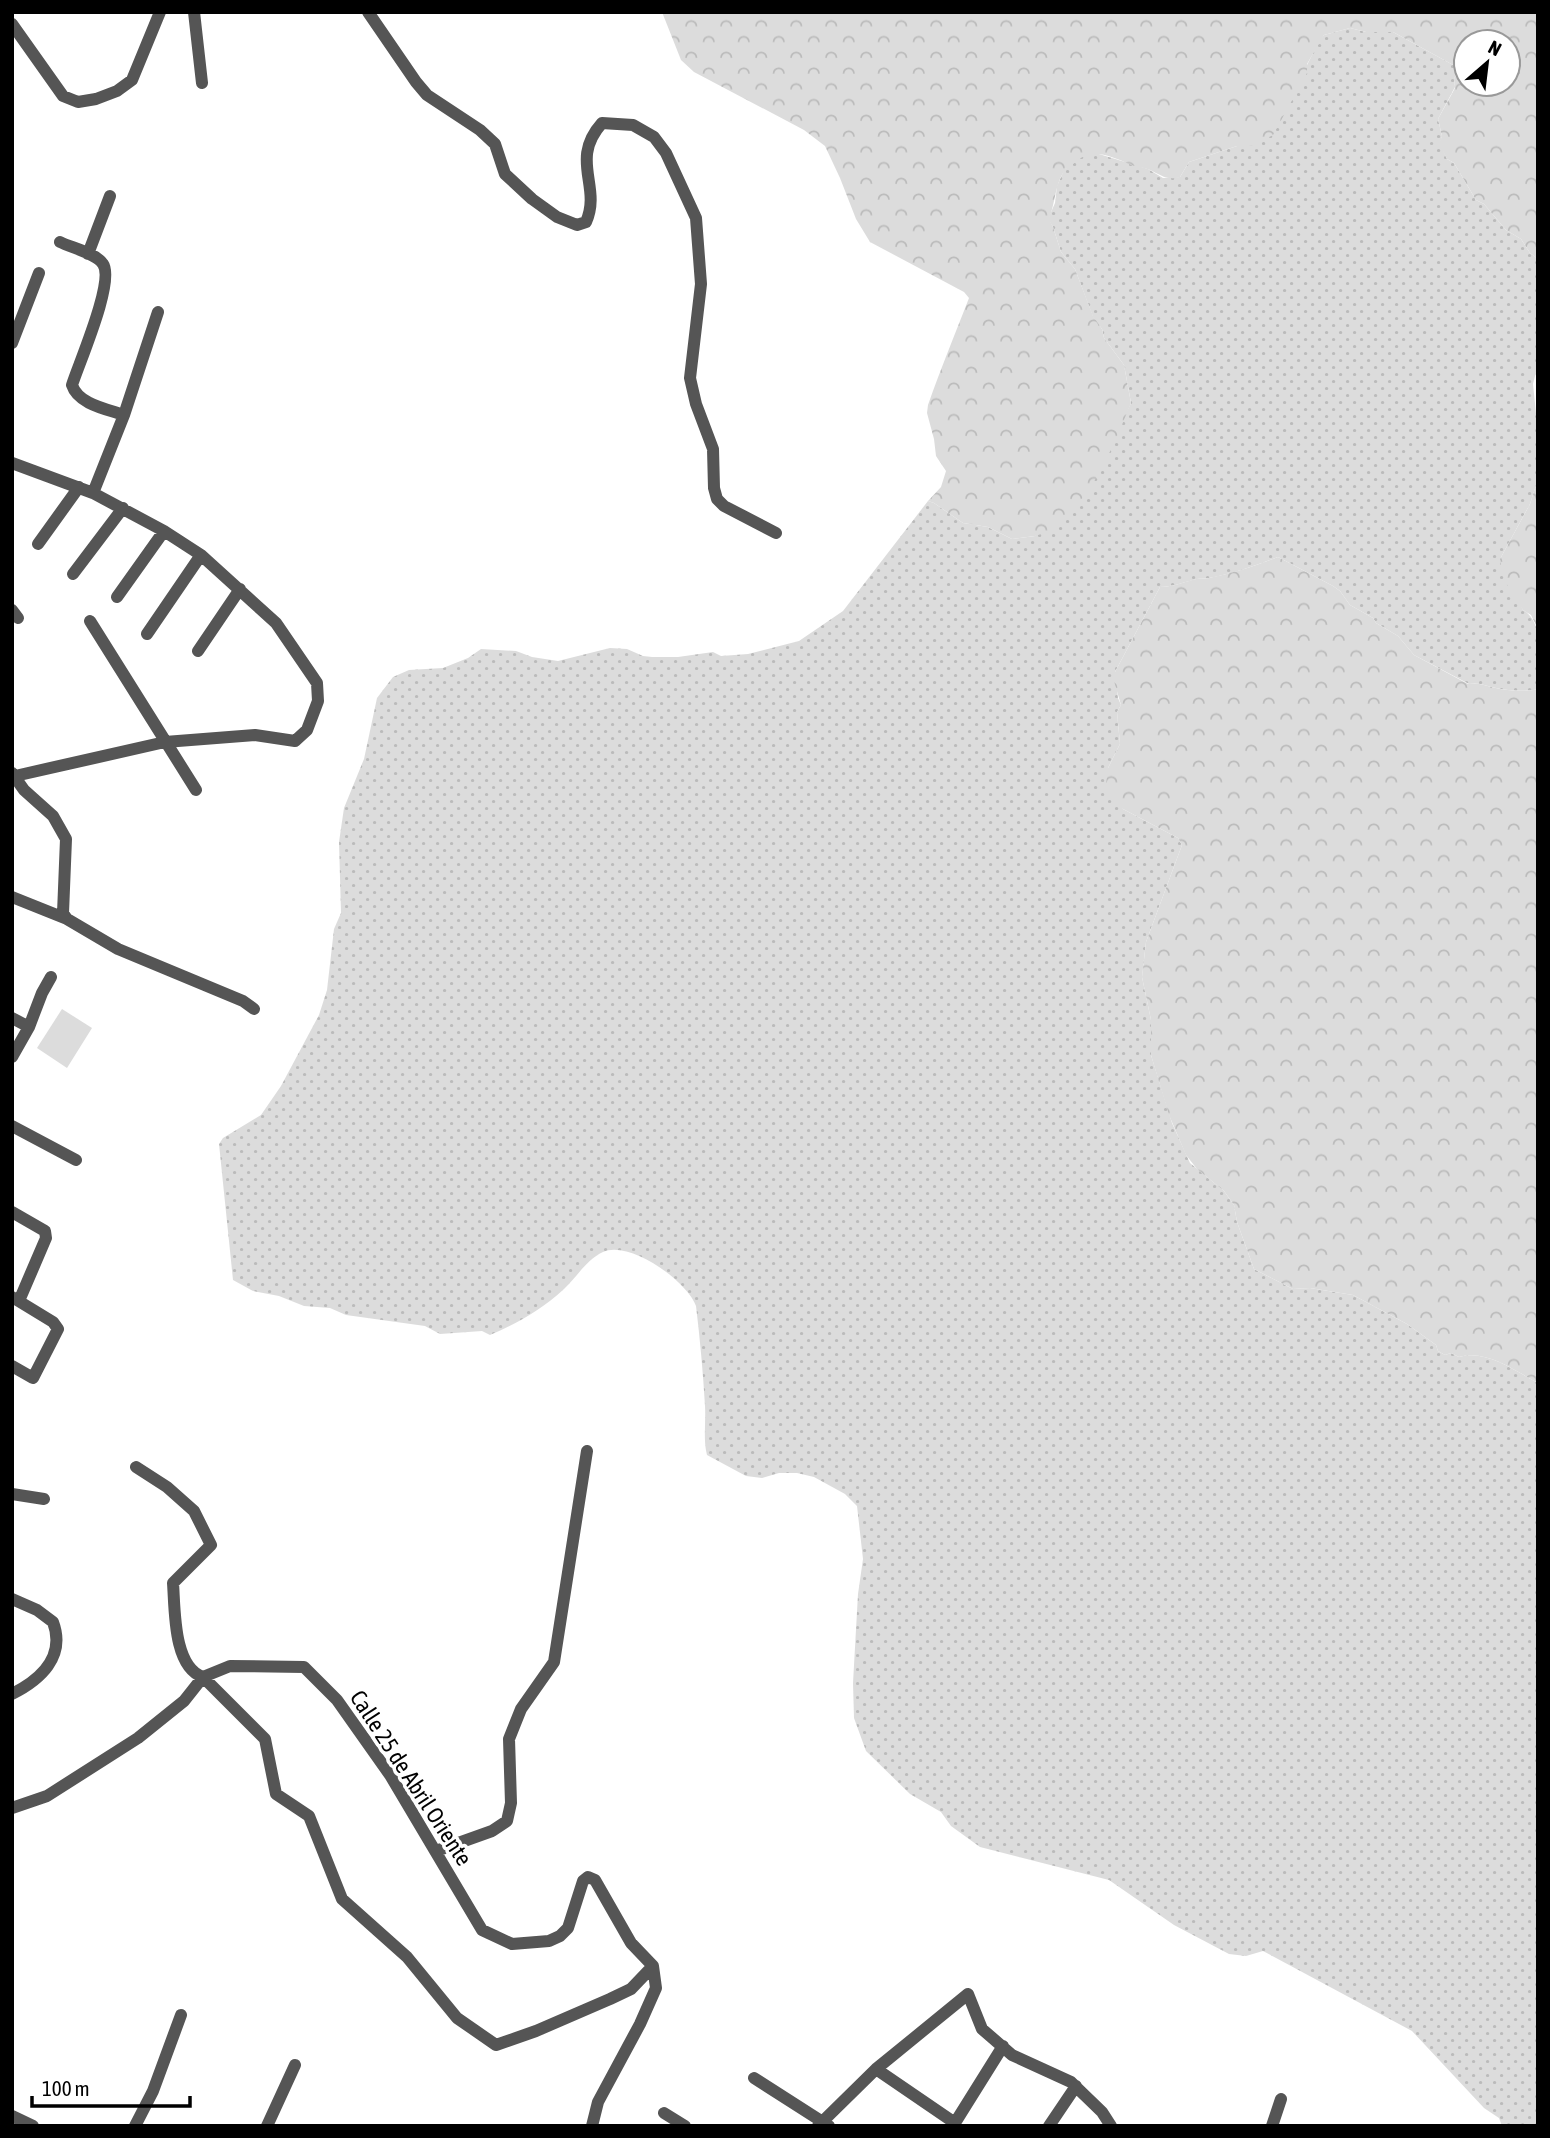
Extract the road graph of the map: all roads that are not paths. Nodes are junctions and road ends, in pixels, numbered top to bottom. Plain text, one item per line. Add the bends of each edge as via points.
1 (160, 12) edge
2 (194, 12) edge
3 (368, 12) edge
4 (14, 31) edge
5 (202, 83) dead end
6 (110, 196) dead end
7 (60, 242) dead end
8 (88, 254) junction
9 (39, 273) dead end
10 (158, 312) dead end
11 (17, 319) edge
12 (12, 343) edge
13 (124, 415) junction
14 (12, 463) edge
15 (79, 487) junction
16 (93, 493) junction
17 (123, 508) junction
18 (164, 531) junction
19 (776, 533) dead end
20 (38, 544) dead end
21 (201, 555) junction
22 (73, 574) dead end
23 (240, 589) junction
24 (117, 597) dead end
25 (90, 621) dead end
26 (147, 634) dead end
27 (198, 651) dead end
28 (165, 742) junction
29 (13, 774) edge
30 (196, 790) dead end
31 (12, 897) edge
32 (67, 919) junction
33 (51, 977) dead end
34 (254, 1009) dead end
35 (12, 1018) edge
36 (29, 1027) junction
37 (12, 1057) edge
38 (12, 1126) edge
39 (76, 1160) dead end
40 (12, 1212) edge
41 (16, 1299) edge
42 (12, 1366) edge
43 (587, 1451) dead end
44 (136, 1467) dead end
45 (12, 1494) edge
46 (44, 1499) dead end
47 (12, 1599) edge
48 (203, 1677) junction
49 (12, 1694) edge
50 (12, 1808) edge
51 (436, 1851) junction
52 (653, 1966) junction
53 (181, 2015) dead end
54 (1003, 2046) junction
55 (295, 2065) dead end
56 (876, 2069) junction
57 (754, 2078) dead end
58 (1076, 2086) junction
59 (1281, 2099) dead end
60 (664, 2113) dead end
61 (12, 2116) edge
62 (823, 2124) edge
63 (954, 2124) edge
64 (32, 2126) edge
65 (135, 2126) edge
66 (267, 2126) edge
67 (592, 2126) edge
68 (685, 2126) edge
69 (1049, 2126) edge
70 (1111, 2126) edge
71 (1272, 2126) edge

1 - 4 street via 132,80 117,91 78,102 63,96
2 - 5 street
3 - 19 street via 427,95 481,130 495,144 505,174 557,217 577,225 586,222 593,209 587,146 602,123 633,125 654,137 696,218 701,284 690,378 713,449 713,488 724,506
6 - 8 street
7 - 8 street
8 - 13 street via 102,261 107,281 72,385 80,398
9 - 11 street
10 - 13 street
11 - 12 street
13 - 16 street
14 - 15 street
15 - 16 street
15 - 20 street
16 - 17 street
17 - 18 street
17 - 22 street
18 - 21 street
18 - 24 street
21 - 23 street
21 - 26 street
23 - 27 street
23 - 28 street via 276,623 317,683 318,701 307,730 295,741 255,735
25 - 28 street
28 - 29 street
28 - 30 street
29 - 32 street via 53,816 66,839 62,913
31 - 32 street
32 - 34 street via 118,949
33 - 36 street
35 - 36 street
36 - 37 street
38 - 39 street
40 - 41 street via 45,1231 46,1238
41 - 42 street via 58,1329 33,1378
43 - 51 street via 554,1662 521,1709 509,1739 511,1802 507,1821
44 - 48 street via 194,1511 211,1545 173,1583 182,1659
45 - 46 street
47 - 49 street via 54,1622 57,1641 40,1677
48 - 50 street via 184,1701 138,1738 47,1796
48 - 51 street, Calle 25 de Abril Oriente via 230,1666 304,1667 337,1700 390,1774
48 - 52 street via 265,1739 276,1794 309,1816 342,1899 407,1957 457,2018 496,2045 631,1989
51 - 52 street, Calle 25 de Abril Oriente via 482,1930 512,1944 560,1936 568,1928 583,1881 588,1877 595,1880 631,1943
52 - 67 street via 656,1988 598,2102
53 - 65 street
54 - 56 street via 982,2029 968,1994
54 - 58 street
54 - 63 street
55 - 66 street
56 - 62 street
56 - 63 street
57 - 62 street
58 - 69 street
58 - 70 street
59 - 71 street
60 - 68 street
61 - 64 street

